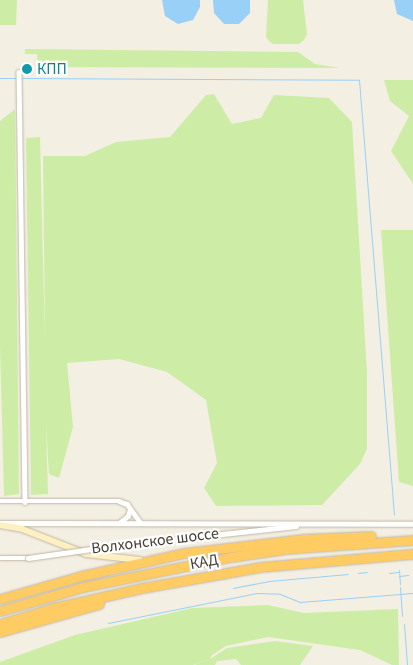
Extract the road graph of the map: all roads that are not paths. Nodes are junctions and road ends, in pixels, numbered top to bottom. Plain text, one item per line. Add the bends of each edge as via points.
1 (19, 72) dead end
2 (0, 501) edge
3 (25, 502) junction
4 (130, 509) junction
5 (119, 523) junction
6 (142, 523) junction
7 (0, 524) edge
8 (310, 524) junction
9 (413, 524) edge
10 (412, 540) edge
11 (413, 554) edge
12 (0, 558) edge
13 (152, 560) junction
14 (162, 585) junction
15 (0, 599) edge
16 (0, 611) edge
17 (0, 624) edge
18 (0, 632) edge

1 - 3 street
2 - 3 street
3 - 4 street via 119,501
4 - 5 street via 128,516
4 - 6 street via 136,520
5 - 6 street, Волхонское шоссе
5 - 7 street, Волхонское шоссе
6 - 8 street, Волхонское шоссе
7 - 13 main road via 22,529 86,554
8 - 9 street, Волхонское шоссе
8 - 12 street, Волхонское шоссе, bridge via 28,558
10 - 13 highway via 373,536 302,539
10 - 16 highway, КАД via 285,549 231,557 83,587
11 - 14 highway, КАД via 301,562
13 - 15 highway
14 - 17 highway, КАД via 53,608
14 - 18 highway

